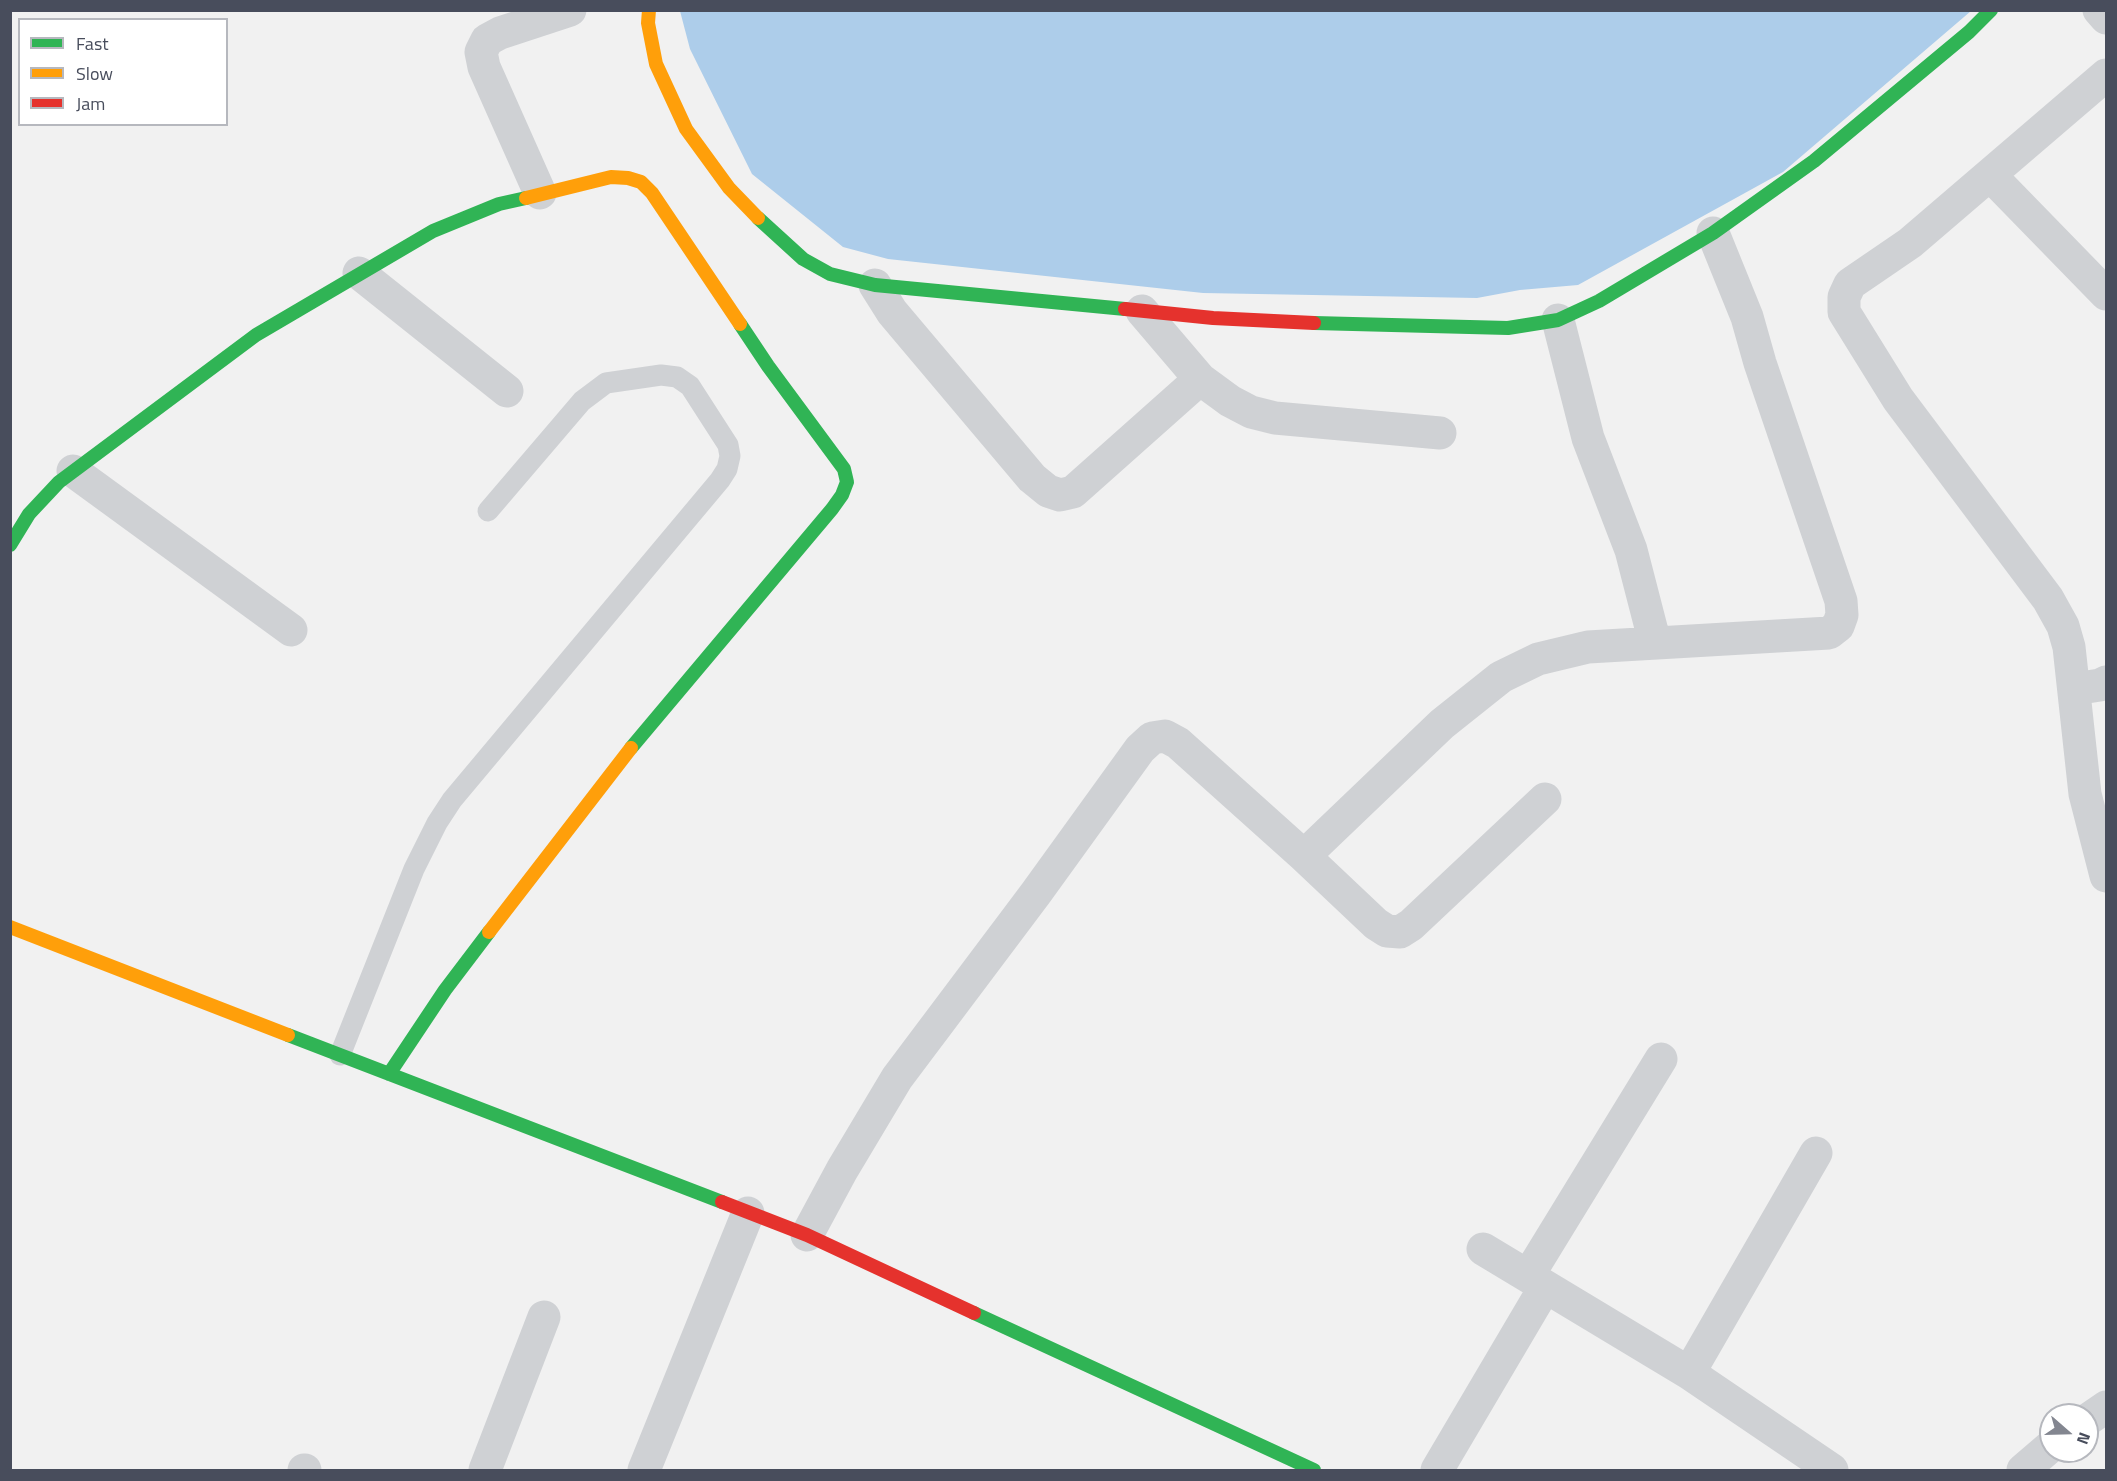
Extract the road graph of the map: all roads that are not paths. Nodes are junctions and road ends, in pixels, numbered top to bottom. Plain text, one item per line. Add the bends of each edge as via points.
1 (570, 10) edge
2 (649, 10) edge
3 (1991, 10) edge
4 (2099, 10) edge
5 (2106, 18) edge
6 (2106, 75) edge
7 (1991, 176) junction
8 (540, 193) junction
9 (1713, 233) junction
10 (360, 273) junction
11 (875, 285) junction
12 (2106, 294) edge
13 (1142, 311) junction
14 (1558, 320) junction
15 (1200, 379) junction
16 (507, 391) dead end
17 (1440, 433) dead end
18 (73, 471) junction
19 (488, 511) dead end
20 (10, 545) edge
21 (291, 630) dead end
22 (1655, 643) junction
23 (2106, 682) edge
24 (2073, 689) junction
25 (1545, 799) dead end
26 (1304, 856) junction
27 (2106, 876) edge
28 (10, 927) edge
29 (340, 1055) junction
30 (1661, 1059) dead end
31 (389, 1074) junction
32 (1816, 1153) dead end
33 (748, 1213) junction
34 (807, 1235) junction
35 (1483, 1249) dead end
36 (1536, 1281) junction
37 (544, 1317) dead end
38 (1689, 1373) junction
39 (2039, 1456) edge
40 (485, 1470) edge
41 (644, 1470) edge
42 (1314, 1470) edge
43 (1437, 1470) edge
44 (1832, 1470) edge
45 (2023, 1470) edge

1 - 8 street via 500,33 487,40 481,52 484,67
2 - 11 street via 656,64 686,129 729,188 803,259 830,274
3 - 9 street via 1814,161
4 - 5 street
6 - 7 street
7 - 12 street
7 - 24 street via 1910,243 1850,284 1844,297 1844,312 1898,399 2048,599 2069,647
8 - 10 street via 499,204 433,231
8 - 31 street via 611,177 641,182 844,469 846,482 832,509 638,740 445,990
9 - 14 street via 1599,301
9 - 22 street via 1747,317 1841,601 1842,615 1838,626 1829,633
10 - 16 street
10 - 18 street via 256,335
11 - 13 street
11 - 15 street via 892,312 1032,478 1060,495 1073,492
13 - 14 street via 1368,325 1508,328
13 - 15 street
14 - 22 street via 1588,438 1631,550
15 - 17 street via 1251,412 1275,418
18 - 20 street via 29,514
18 - 21 street
19 - 29 lane via 582,401 606,383 661,375 677,377 690,386 728,445 730,456 720,480 452,800 437,823 414,869
22 - 26 street via 1588,647 1538,659 1501,677 1442,724
23 - 24 street
24 - 27 street via 2085,794
25 - 26 street via 1411,926 1400,932 1376,924
26 - 34 street via 1178,743 1165,736 1152,738 897,1078
28 - 29 street
29 - 31 street
30 - 36 street
31 - 33 street
32 - 38 street
33 - 34 street
33 - 41 street
34 - 42 street
35 - 36 street
36 - 38 street
36 - 43 street
37 - 40 street
38 - 44 street
39 - 45 street

